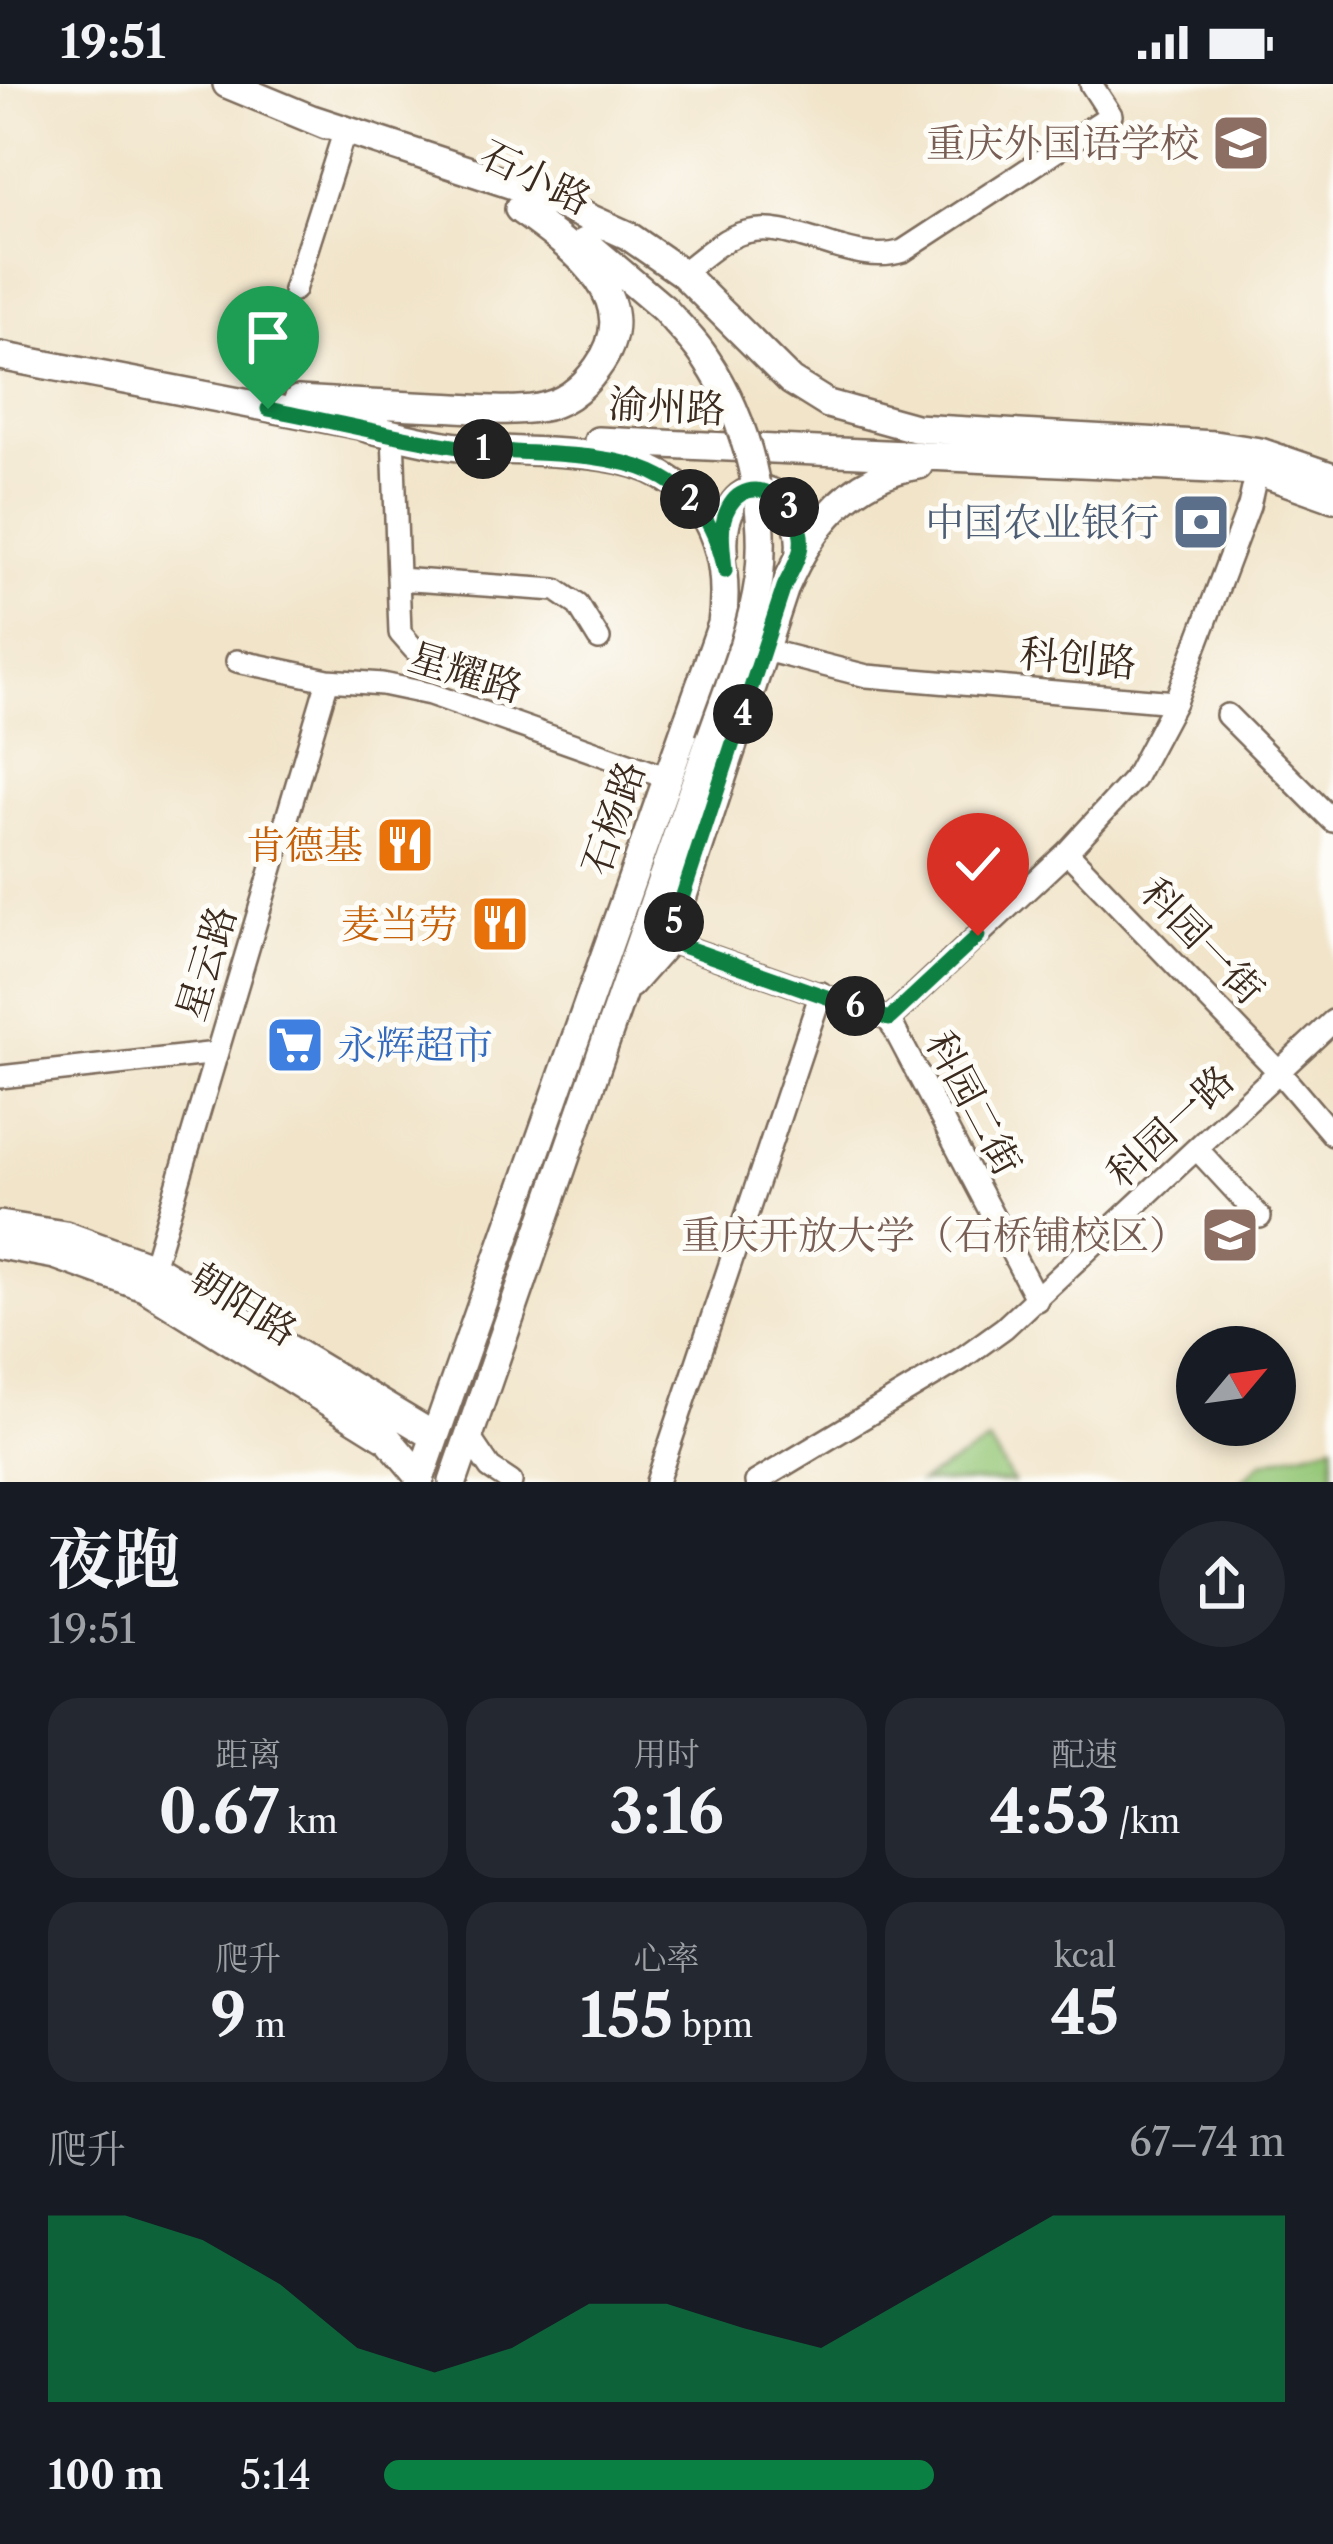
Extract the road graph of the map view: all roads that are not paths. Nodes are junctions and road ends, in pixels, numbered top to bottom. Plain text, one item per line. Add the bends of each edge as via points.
1 (227, 84) edge
2 (1091, 84) edge
3 (312, 119) junction
4 (344, 133) junction
5 (519, 209) junction
6 (682, 273) junction
7 (294, 290) dead end
8 (0, 352) edge
9 (169, 390) junction
10 (380, 431) junction
11 (965, 459) junction
12 (1257, 471) junction
13 (1333, 477) edge
14 (1333, 498) edge
15 (800, 552) junction
16 (725, 571) junction
17 (398, 579) junction
18 (599, 639) dead end
19 (765, 650) junction
20 (237, 661) dead end
21 (452, 668) dead end
22 (328, 680) junction
23 (1175, 702) junction
24 (1227, 715) dead end
25 (710, 740) joint
26 (668, 778) junction
27 (1333, 821) edge
28 (1067, 852) junction
29 (668, 941) junction
30 (821, 994) junction
31 (619, 995) junction
32 (889, 1019) junction
33 (1333, 1021) edge
34 (217, 1053) junction
35 (1280, 1073) junction
36 (0, 1077) edge
37 (1333, 1135) edge
38 (1196, 1149) junction
39 (1260, 1217) dead end
40 (0, 1225) edge
41 (0, 1245) edge
42 (153, 1268) junction
43 (1037, 1300) junction
44 (341, 1396) junction
45 (434, 1436) junction
46 (469, 1437) junction
47 (420, 1480) edge
48 (453, 1482) edge
49 (512, 1482) edge
50 (657, 1482) edge
51 (756, 1482) edge

1 - 3 main road, 石小路
2 - 6 street via 1111,115 903,250 874,255 757,230 728,239
3 - 4 main road, 石小路
3 - 6 main road, 渝州路 via 525,189 627,235
4 - 5 main road, 石小路
4 - 7 street
5 - 9 main road via 592,267 611,310 607,354 563,400 495,410
5 - 25 main road, 石小路, bridge via 584,241 664,310 705,356 732,405 762,526 746,636
6 - 13 main road, 渝州路 via 791,381 870,418 915,428 1215,445
8 - 9 main road, 渝州路
9 - 10 main road, 渝州路
10 - 11 main road, 渝州路
10 - 16 main road, 石杨路 via 644,467 698,507
10 - 17 street
11 - 12 main road, 渝州路
11 - 15 main road via 904,467 867,482 839,502
12 - 14 main road, 渝州路
12 - 23 street
15 - 16 main road via 788,505 770,491 748,492 727,511
15 - 19 main road
16 - 26 main road, 石杨路 via 722,624
17 - 18 street via 556,590 578,605
17 - 21 street via 400,632 414,650
19 - 23 street, 科创路 via 867,676
19 - 29 main road
20 - 22 street, 星耀路
22 - 26 street, 星耀路 via 430,694
22 - 34 street, 星云路
23 - 28 street, 科创路 via 1134,778
24 - 27 street
25 - 31 main road, 石杨路
26 - 45 main road, 石杨路
28 - 32 street, 科创路
28 - 35 street, 科园一街
29 - 30 street, 科园二街
29 - 31 main road
30 - 32 street, 科园二街
30 - 50 street
31 - 46 main road, 石杨路
32 - 43 street, 科园二街
33 - 35 street, 科园一路
34 - 36 street
34 - 42 street, 星云路
35 - 37 street, 科园一街
35 - 38 street, 科园一路
38 - 39 street
38 - 43 street, 科园一路
40 - 42 main road, 朝阳路 via 65,1235
41 - 44 main road, 朝阳路 via 144,1287
42 - 44 main road, 朝阳路
43 - 51 street, 科园一路 via 961,1359
44 - 45 main road, 朝阳路
44 - 47 main road, 朝阳路
45 - 47 main road, 石杨路
46 - 48 main road, 石杨路
46 - 49 street via 490,1468

